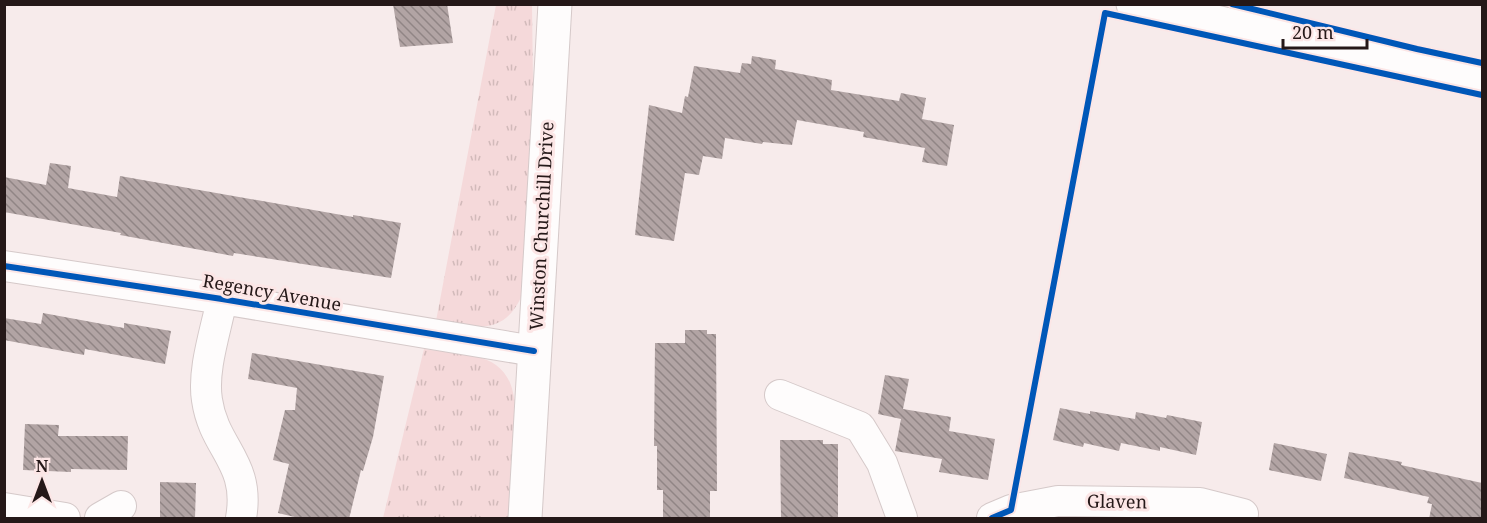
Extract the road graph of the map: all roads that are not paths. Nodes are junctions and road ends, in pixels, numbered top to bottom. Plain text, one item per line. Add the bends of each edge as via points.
1 (555, 4) edge
2 (1133, 4) edge
3 (1482, 80) edge
4 (4, 266) edge
5 (222, 299) junction
6 (534, 351) junction
7 (780, 395) dead end
8 (4, 508) edge
9 (1244, 514) dead end
10 (65, 519) edge
11 (240, 519) edge
12 (525, 519) edge
13 (902, 519) edge
14 (992, 519) edge

1 - 6 street, Winston Churchill Drive
2 - 3 street
4 - 5 street, Regency Avenue
5 - 6 street, Regency Avenue
5 - 11 street via 206,377 207,399 215,428 241,478
6 - 12 street, Winston Churchill Drive
7 - 13 street via 860,427 882,463
8 - 10 street
9 - 14 street, Glaven via 1200,503 1058,501 1011,510

